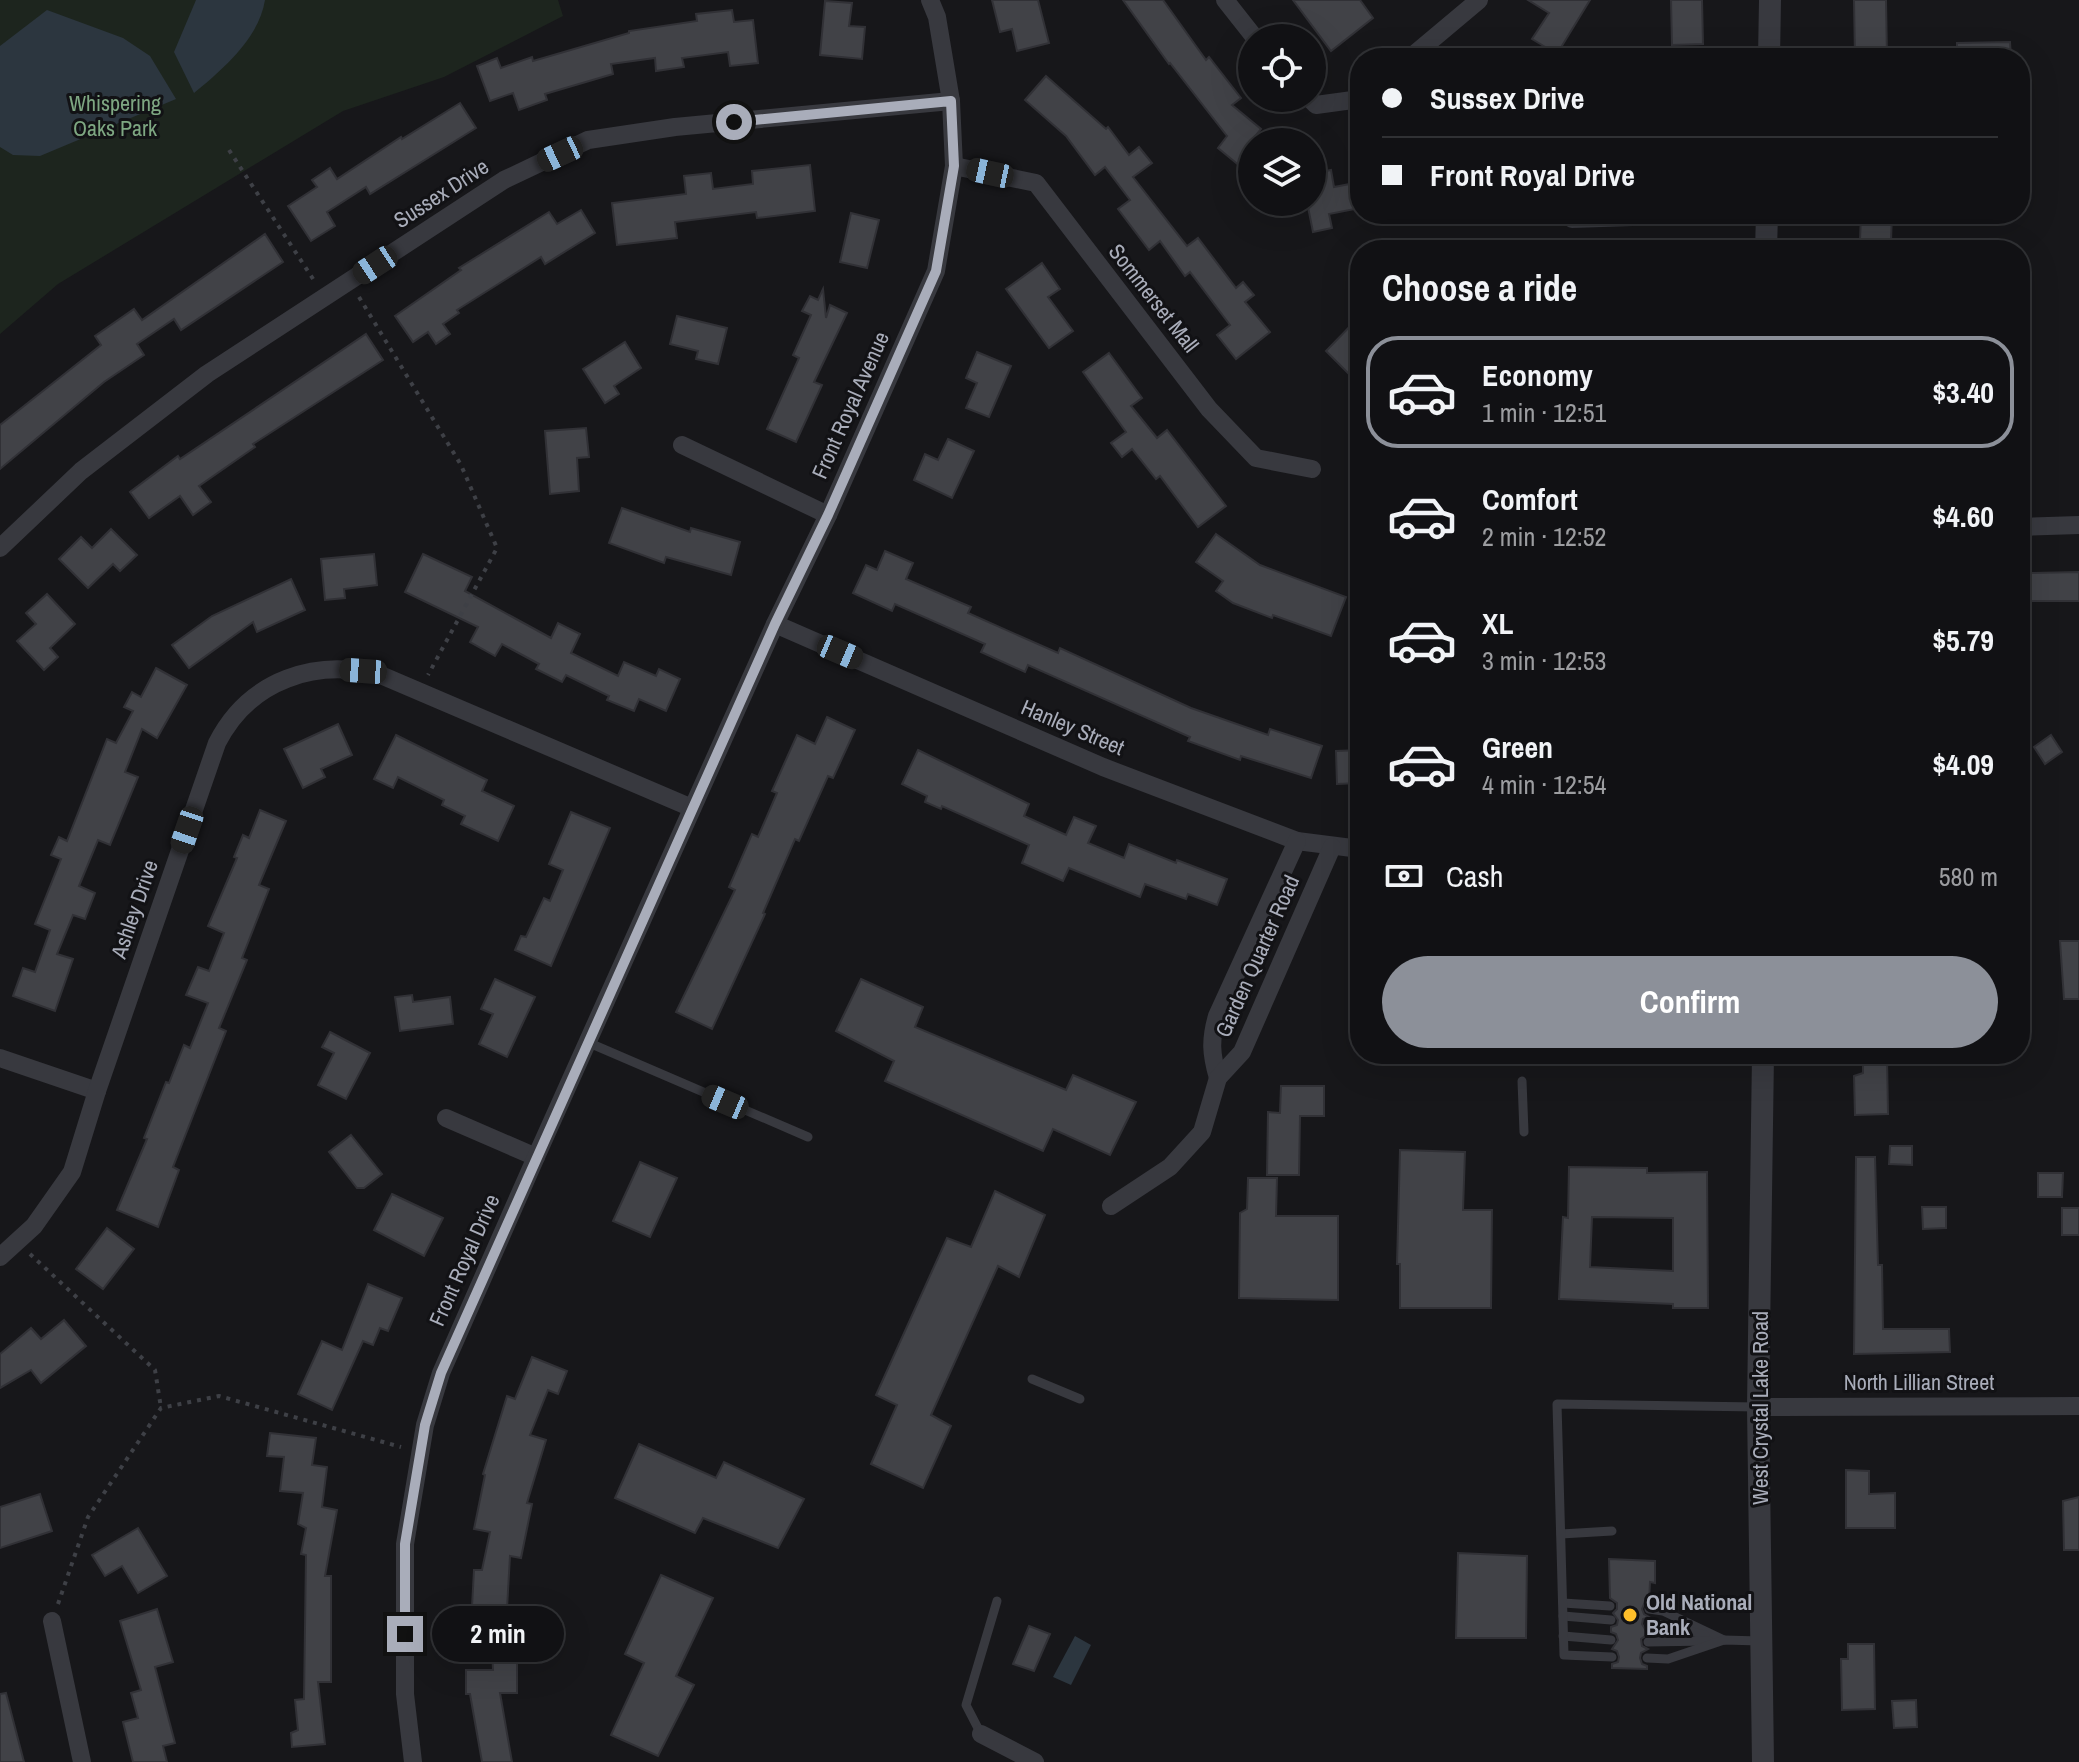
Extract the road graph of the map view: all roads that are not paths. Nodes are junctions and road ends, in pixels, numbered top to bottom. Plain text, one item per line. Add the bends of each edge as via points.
1 (930, 0) edge
2 (1225, 0) edge
3 (1479, 0) edge
4 (1770, 0) edge
5 (1244, 24) edge
6 (1422, 48) edge
7 (1769, 48) edge
8 (1350, 100) edge
9 (951, 101) junction
10 (1326, 104) edge
11 (954, 166) junction
12 (682, 445) dead end
13 (1312, 469) dead end
14 (828, 515) junction
15 (2079, 525) edge
16 (2030, 527) edge
17 (0, 548) edge
18 (775, 624) junction
19 (692, 808) junction
20 (1297, 841) junction
21 (1332, 847) junction
22 (1350, 848) edge
23 (587, 1042) junction
24 (0, 1058) edge
25 (1763, 1064) edge
26 (1218, 1078) junction
27 (1522, 1081) dead end
28 (97, 1091) junction
29 (446, 1118) dead end
30 (1524, 1132) dead end
31 (808, 1137) dead end
32 (536, 1157) junction
33 (1111, 1206) dead end
34 (0, 1257) edge
35 (1032, 1379) dead end
36 (1080, 1399) dead end
37 (2079, 1406) edge
38 (1758, 1407) junction
39 (1612, 1531) dead end
40 (1561, 1534) junction
41 (997, 1601) dead end
42 (1563, 1603) junction
43 (1610, 1606) dead end
44 (1649, 1609) dead end
45 (1563, 1616) junction
46 (1611, 1620) dead end
47 (52, 1621) road end
48 (1649, 1624) dead end
49 (1563, 1636) junction
50 (1611, 1640) dead end
51 (1724, 1640) junction
52 (1761, 1641) junction
53 (1648, 1642) dead end
54 (1612, 1657) dead end
55 (1647, 1658) dead end
56 (981, 1734) joint
57 (82, 1762) edge
58 (413, 1762) edge
59 (1035, 1762) edge
60 (1763, 1762) edge

1 - 9 street, Front Royal Avenue
2 - 5 street
3 - 6 street
4 - 7 street
8 - 10 street
9 - 11 street, Front Royal Avenue
9 - 17 street, Sussex Drive via 588,140 504,180 207,374 94,461
11 - 13 street, Sommerset Mall via 1036,183 1209,409 1256,458
11 - 14 street, Front Royal Avenue via 936,271
12 - 14 street
14 - 18 street, Front Royal Avenue
15 - 16 street
18 - 19 street, Front Royal Avenue
18 - 20 street, Hanley Street via 1103,767
19 - 23 street, Front Royal Drive
19 - 28 street, Ashley Drive via 371,672 308,671 275,682 235,716 217,743
20 - 21 street, Hanley Street
20 - 26 street, Garden Quarter Road via 1214,1026 1210,1053
21 - 22 street, Hanley Street
21 - 26 street, Garden Quarter Road via 1242,1052
23 - 31 lane
23 - 32 street, Front Royal Drive
24 - 28 street
25 - 38 street, West Crystal Lake Road
26 - 33 street, Garden Quarter Road via 1202,1132 1170,1167
27 - 30 lane
28 - 34 street, Ashley Drive via 72,1172 34,1226
29 - 32 street
32 - 58 street, Front Royal Drive via 441,1373 425,1425 405,1544 405,1694
35 - 36 lane
37 - 38 street, North Lillian Street
38 - 40 lane via 1557,1404
38 - 52 street, West Crystal Lake Road
39 - 40 lane
40 - 42 lane
41 - 56 lane via 966,1705
42 - 43 lane
42 - 45 lane
44 - 51 lane
45 - 46 lane
45 - 49 lane
47 - 57 street
48 - 51 lane
49 - 50 lane
49 - 54 lane via 1564,1655
51 - 52 lane
51 - 53 lane
51 - 55 lane via 1668,1659
52 - 60 street, West Crystal Lake Road
56 - 59 street

